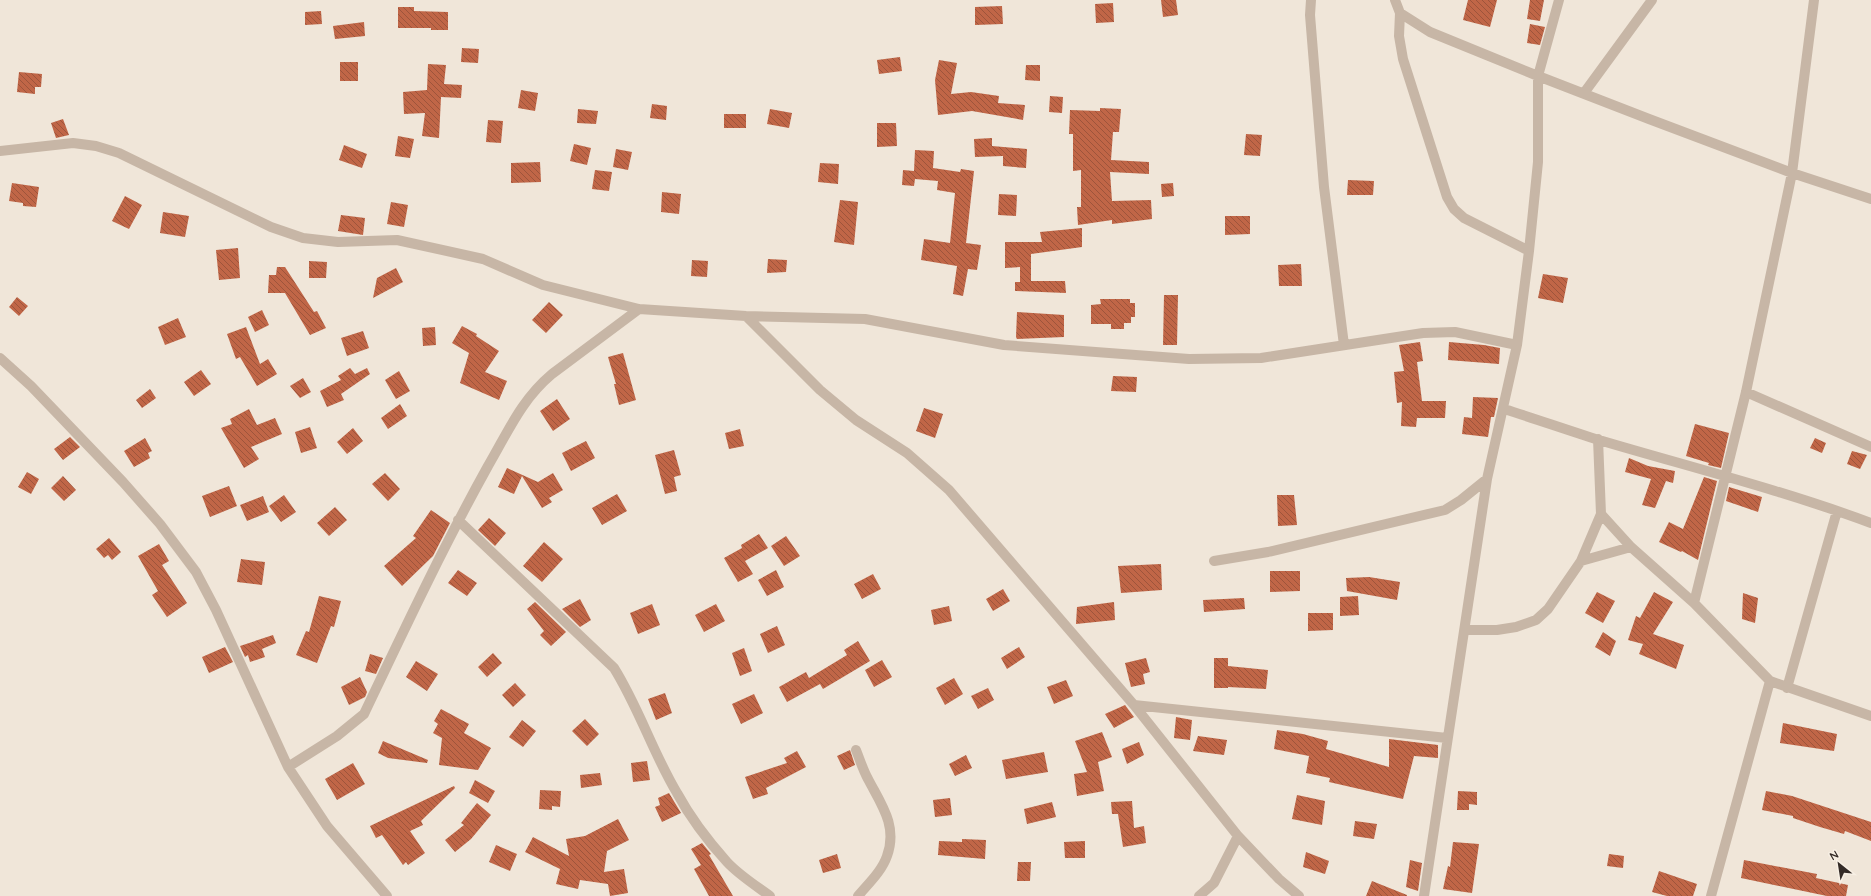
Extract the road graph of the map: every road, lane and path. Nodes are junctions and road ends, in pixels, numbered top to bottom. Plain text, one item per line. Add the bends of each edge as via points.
1 (1311, 0) edge
2 (1395, 0) edge
3 (1559, 0) edge
4 (1652, 0) edge
5 (1814, 0) edge
6 (1400, 13) junction
7 (1538, 76) junction
8 (1584, 93) junction
9 (0, 151) edge
10 (1792, 173) junction
11 (1871, 199) edge
12 (1529, 251) junction
13 (639, 309) junction
14 (746, 316) junction
15 (1344, 345) junction
16 (1517, 345) junction
17 (0, 358) edge
18 (1746, 392) junction
19 (1504, 409) junction
20 (1598, 439) junction
21 (1871, 446) edge
22 (1724, 476) junction
23 (1488, 479) junction
24 (1837, 511) junction
25 (1601, 514) junction
26 (458, 520) junction
27 (1871, 523) edge
28 (1631, 547) junction
29 (1214, 561) dead end
30 (1581, 561) junction
31 (1694, 604) junction
32 (1465, 630) junction
33 (1770, 681) junction
34 (1787, 688) junction
35 (1134, 705) junction
36 (1871, 716) edge
37 (1447, 738) junction
38 (856, 750) dead end
39 (288, 766) junction
40 (1238, 836) junction
41 (387, 896) edge
42 (770, 896) edge
43 (858, 896) edge
44 (1199, 896) edge
45 (1299, 896) edge
46 (1424, 896) edge
47 (1711, 896) edge

1 - 15 street via 1310,15 1324,187
2 - 6 street
3 - 7 street
4 - 8 street via 1634,21
5 - 10 street
6 - 7 street via 1430,32
6 - 12 street via 1399,36 1403,59 1447,197 1454,209 1464,218
7 - 8 street
7 - 12 street via 1538,162
8 - 10 street
9 - 13 street via 73,143 96,146 119,153 271,227 303,238 338,242 397,240 483,259 543,285
10 - 11 street
10 - 18 street
12 - 16 street
13 - 14 street
13 - 26 street via 540,384 521,406
14 - 15 street via 866,319 1004,346 1189,359 1261,358
14 - 35 street via 820,390 856,420 906,453 950,490
15 - 16 street via 1423,333 1455,332
16 - 19 street
17 - 39 street via 31,386 124,482 196,572
18 - 21 street
18 - 22 street
19 - 20 street
19 - 23 street
20 - 22 street
20 - 25 street
22 - 24 street
22 - 31 street
23 - 29 street via 1445,510 1268,552
23 - 32 street
24 - 27 street
24 - 34 street
25 - 28 street
25 - 30 street
26 - 39 street via 364,714 337,736
26 - 42 street via 614,668 628,691 677,793 707,837 728,862
28 - 30 street
28 - 31 street
30 - 32 street via 1548,609 1536,620 1497,630
31 - 33 street
32 - 37 street
33 - 34 street
33 - 47 street
34 - 36 street
35 - 37 street
35 - 40 street
37 - 46 street
38 - 43 street via 867,777 888,814 890,834 887,856 875,876
39 - 41 street via 327,826
40 - 44 street via 1214,883
40 - 45 street

